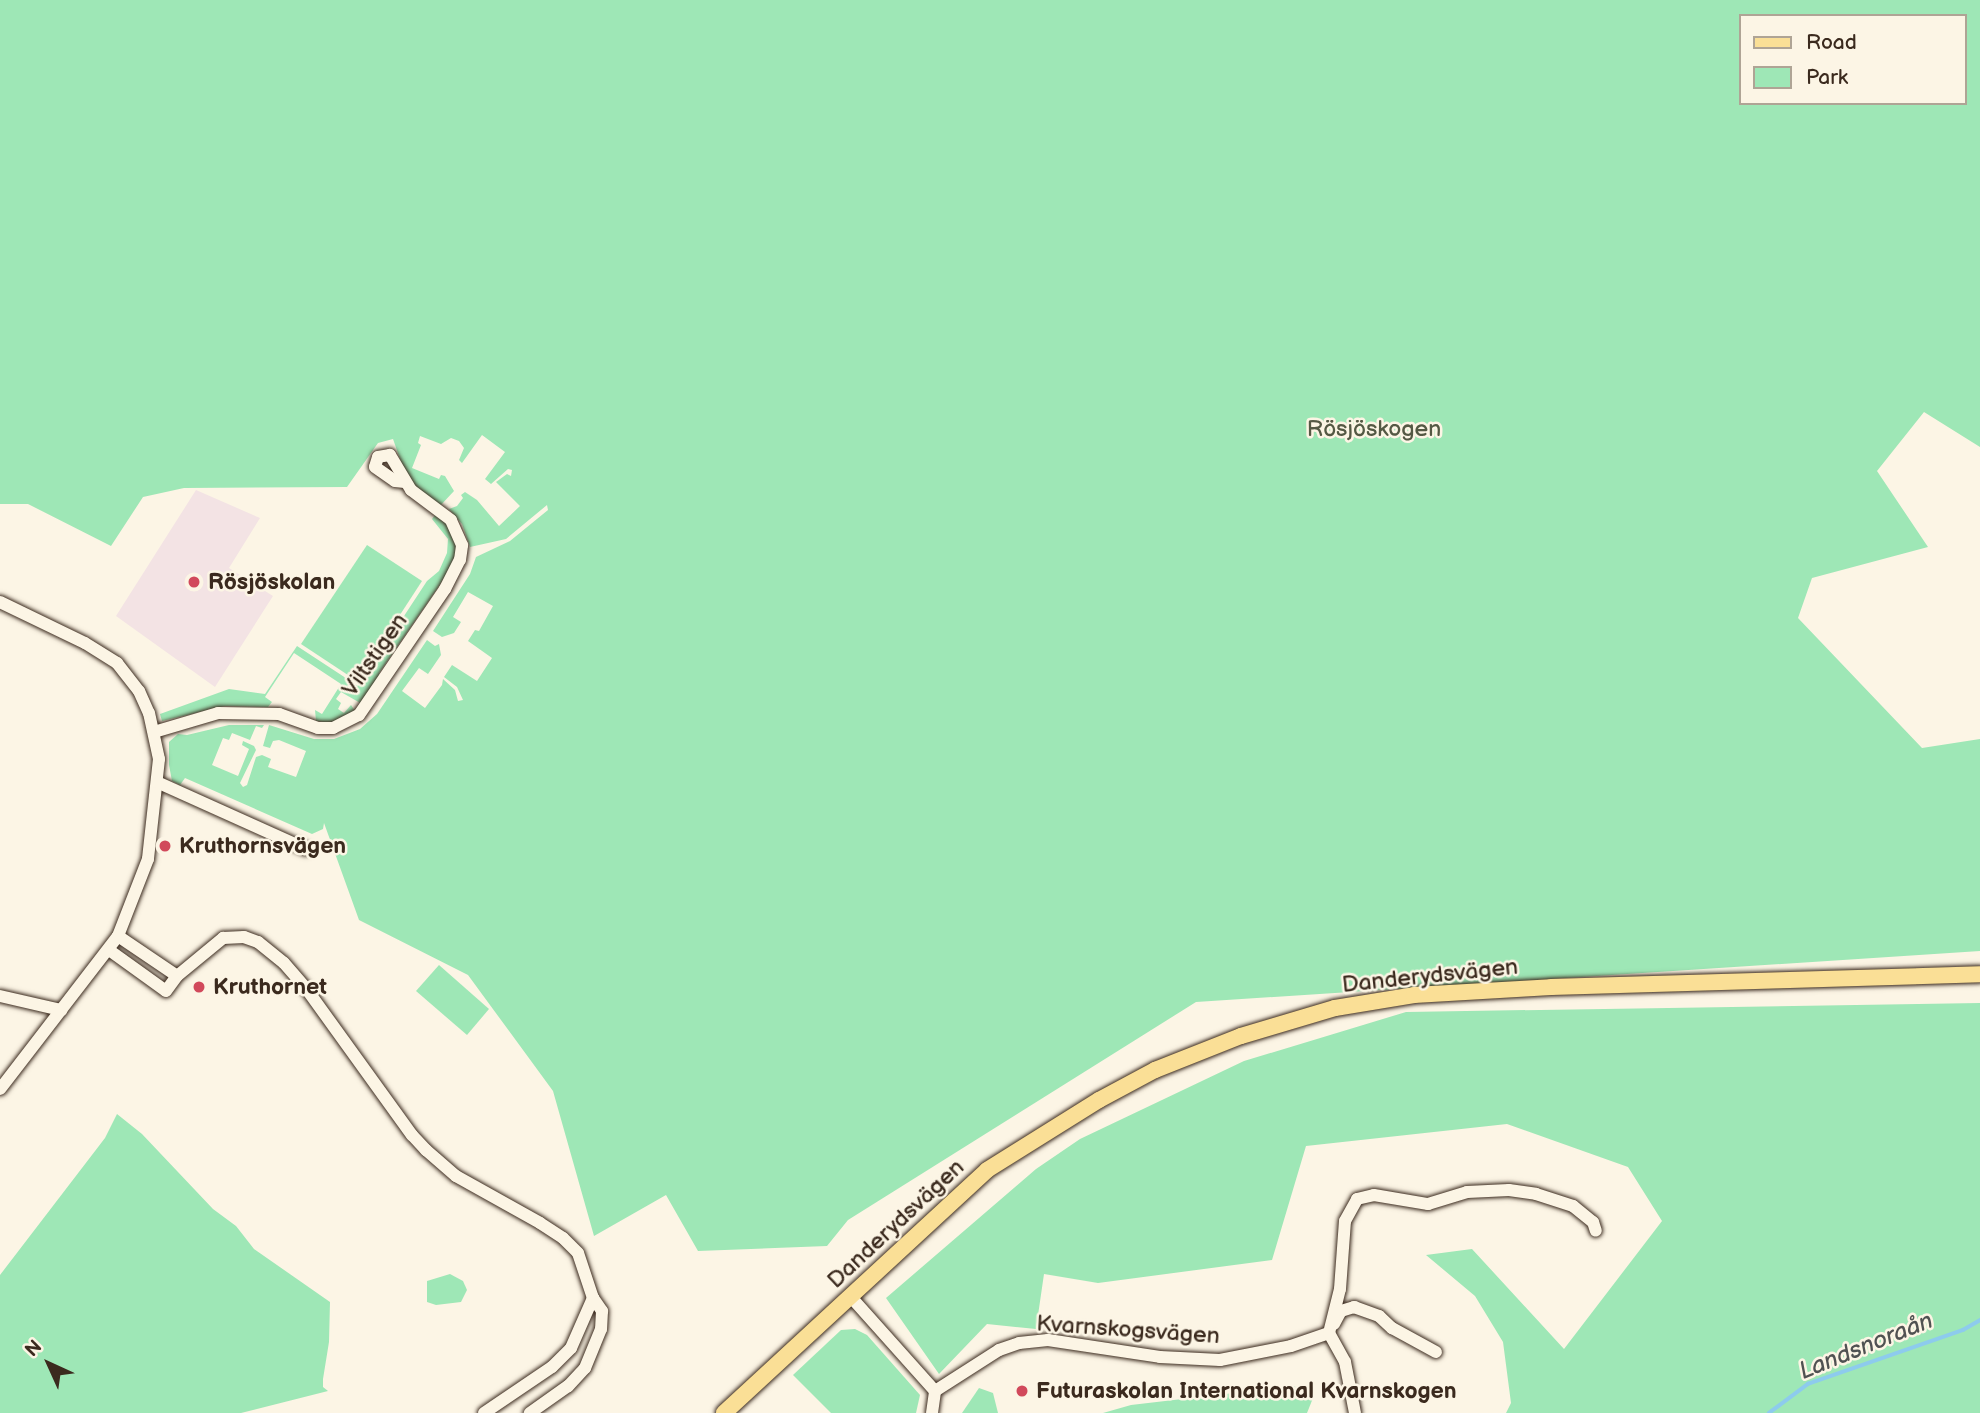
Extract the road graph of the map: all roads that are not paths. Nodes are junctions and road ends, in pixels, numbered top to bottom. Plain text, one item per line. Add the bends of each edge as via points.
1 (405, 482) dead end
2 (0, 602) edge
3 (155, 732) junction
4 (159, 783) junction
5 (306, 849) dead end
6 (118, 936) junction
7 (109, 950) junction
8 (1980, 974) edge
9 (177, 976) junction
10 (0, 996) edge
11 (61, 1010) junction
12 (0, 1089) edge
13 (1596, 1231) dead end
14 (851, 1297) junction
15 (593, 1298) junction
16 (1329, 1333) junction
17 (1436, 1352) dead end
18 (934, 1391) junction
19 (484, 1413) edge
20 (530, 1413) edge
21 (724, 1413) edge
22 (932, 1413) edge
23 (1355, 1413) edge

1 - 3 street, Viltstigen via 451,520 459,533 460,560 359,715 333,728 318,728 279,714 218,713
2 - 3 street via 117,663 139,691
3 - 4 street
4 - 5 street
4 - 6 street via 148,859
6 - 7 street
6 - 9 street
7 - 9 street via 166,991
7 - 11 street
8 - 14 main road, Danderydsvägen via 1414,995 1281,1023 1155,1070 1047,1131 987,1170
9 - 15 street via 223,938 244,937 284,963 412,1135 456,1176 563,1238 578,1253
10 - 11 street
11 - 12 street
13 - 16 street via 1593,1222 1573,1206 1509,1190 1467,1192 1427,1204 1374,1195 1357,1199 1345,1221 1340,1289
14 - 18 street
14 - 21 main road, Danderydsvägen
15 - 19 street via 571,1348
15 - 20 street via 602,1311 601,1329 586,1368
16 - 17 street via 1341,1311 1354,1307 1379,1315 1392,1328
16 - 18 street, Kvarnskogsvägen via 1220,1360 1160,1357 1048,1340 1019,1343 999,1350
16 - 23 street via 1345,1362
18 - 22 street

